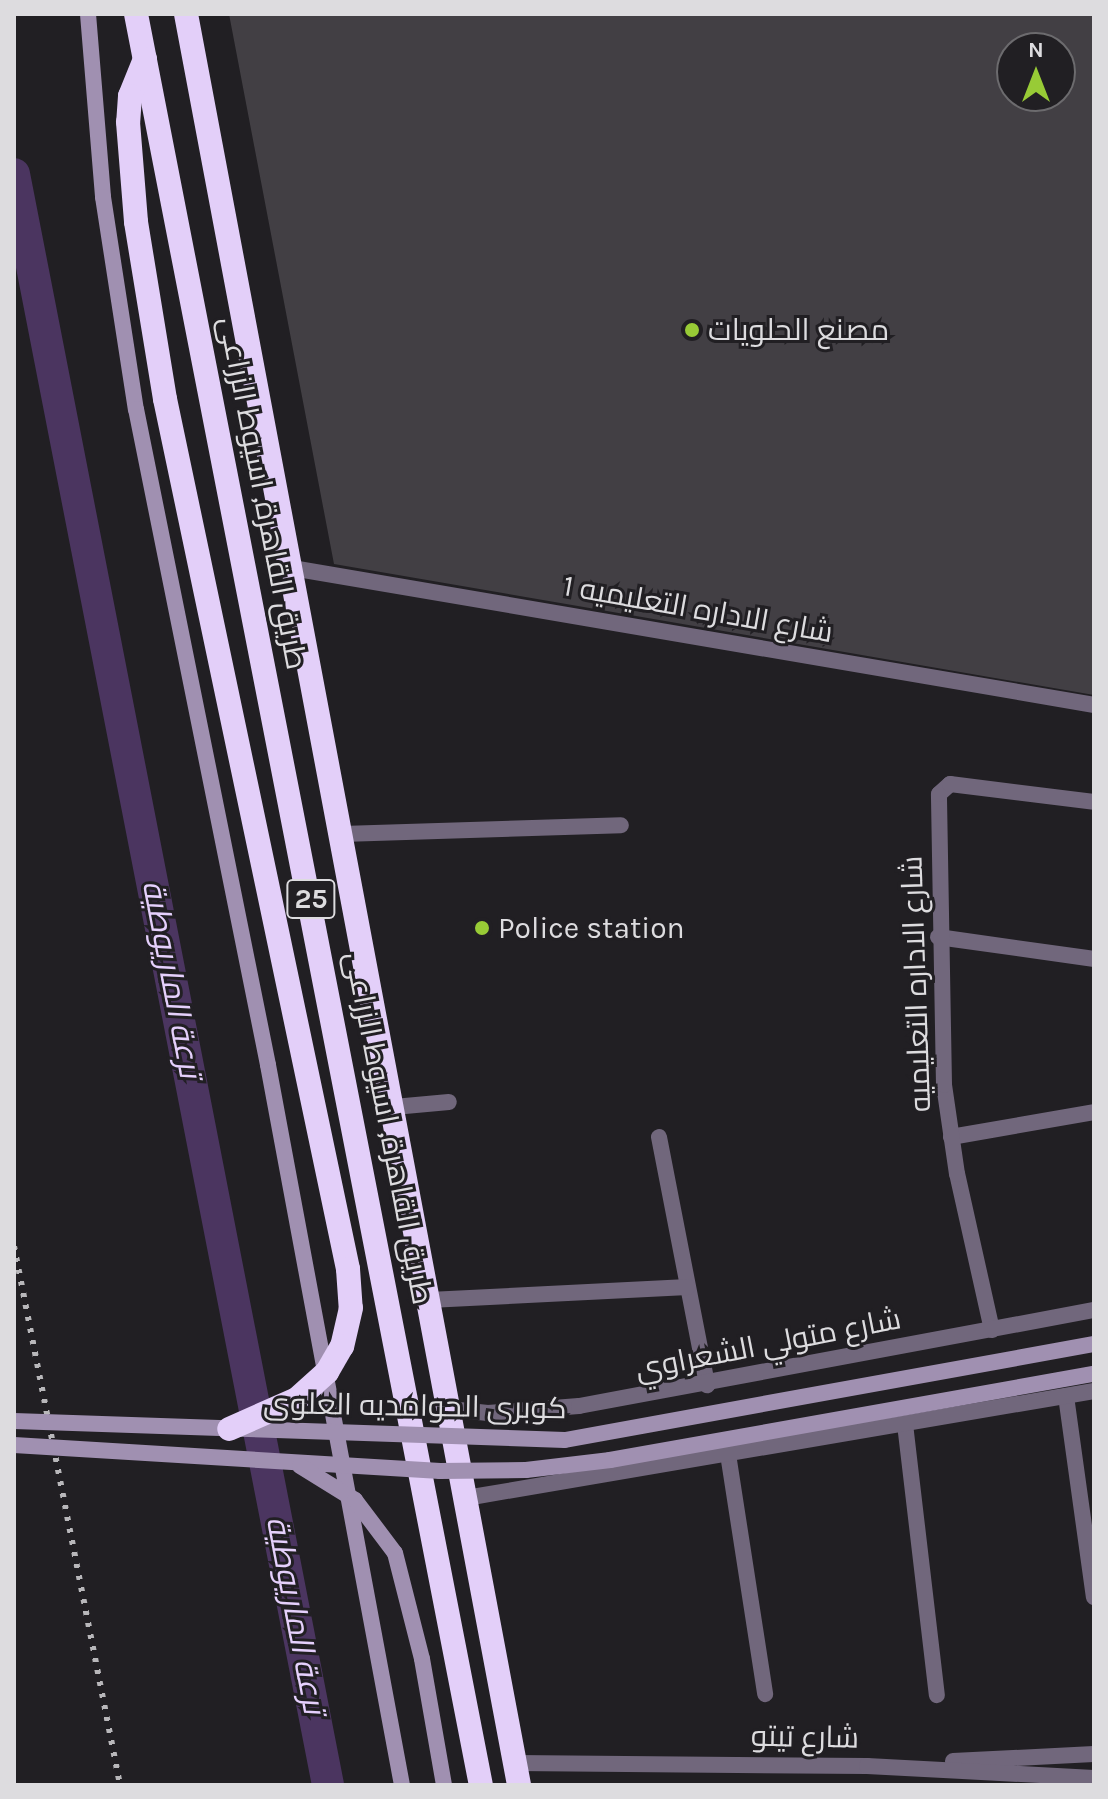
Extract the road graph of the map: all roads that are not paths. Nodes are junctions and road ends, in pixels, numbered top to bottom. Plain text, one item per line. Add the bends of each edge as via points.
1 (88, 14) edge
2 (136, 14) edge
3 (186, 14) edge
4 (145, 59) junction
5 (292, 568) junction
6 (1094, 705) edge
7 (1094, 802) edge
8 (621, 825) dead end
9 (342, 834) junction
10 (938, 937) junction
11 (1094, 959) edge
12 (449, 1102) dead end
13 (394, 1107) junction
14 (1094, 1112) edge
15 (659, 1137) dead end
16 (951, 1137) junction
17 (688, 1287) junction
18 (429, 1300) junction
19 (1094, 1310) edge
20 (992, 1330) junction
21 (1094, 1344) edge
22 (1094, 1374) edge
23 (707, 1385) junction
24 (1094, 1391) edge
25 (1066, 1396) junction
26 (450, 1409) junction
27 (14, 1421) edge
28 (905, 1424) junction
29 (229, 1429) junction
30 (14, 1445) edge
31 (728, 1454) junction
32 (295, 1463) junction
33 (466, 1498) junction
34 (1094, 1597) edge
35 (765, 1694) dead end
36 (937, 1695) dead end
37 (1094, 1754) edge
38 (867, 1766) junction
39 (517, 1774) edge
40 (1094, 1778) edge
41 (402, 1785) edge
42 (444, 1785) edge
43 (481, 1785) edge

1 - 41 main road via 103,197 136,409 266,1051
2 - 4 highway, طريق القاهرة, اسيوط الزراعى / 25
3 - 5 highway, طريق القاهرة, اسيوط الزراعى / 25
4 - 29 highway, bridge via 130,96 128,122 136,222 165,399 348,1269 351,1308 342,1346 327,1372 297,1399
4 - 43 highway, طريق القاهرة, اسيوط الزراعى / 25
5 - 6 street, شارع الاداره التعليميه 1
5 - 9 highway, طريق القاهرة, اسيوط الزراعى / 25
7 - 10 street, شارع الاداره التعليميه via 950,784 940,788
8 - 9 street
9 - 13 highway, طريق القاهرة, اسيوط الزراعى / 25
10 - 11 street
10 - 16 street, شارع الاداره التعليميه
12 - 13 street
13 - 18 highway, طريق القاهرة, اسيوط الزراعى / 25
14 - 16 street
15 - 17 street
16 - 20 street, شارع الاداره التعليميه
17 - 18 street
17 - 23 street
18 - 26 highway, طريق القاهرة, اسيوط الزراعى / 25
19 - 20 street, شارع متولي الشعراوي
20 - 23 street, شارع متولي الشعراوي
21 - 29 main road, كوبرى الحوامديه العلوى, bridge via 588,1438 497,1441
22 - 32 main road, كوبرى الحوامديه العلوى, bridge via 568,1466 482,1472
23 - 26 street, شارع متولي الشعراوي via 579,1406 509,1412
24 - 25 street
25 - 28 street
25 - 34 street
26 - 33 highway, طريق القاهرة, اسيوط الزراعى / 25
27 - 29 main road, كوبرى الحوامديه العلوى, bridge
28 - 31 street
28 - 36 street
30 - 32 main road, كوبرى الحوامديه العلوى, bridge
31 - 33 street
31 - 35 street
32 - 42 main road, bridge via 355,1500 395,1553 422,1659
33 - 39 highway, طريق القاهرة, اسيوط الزراعى / 25
37 - 38 street
38 - 39 street, شارع تيتو
38 - 40 street, شارع تيتو

